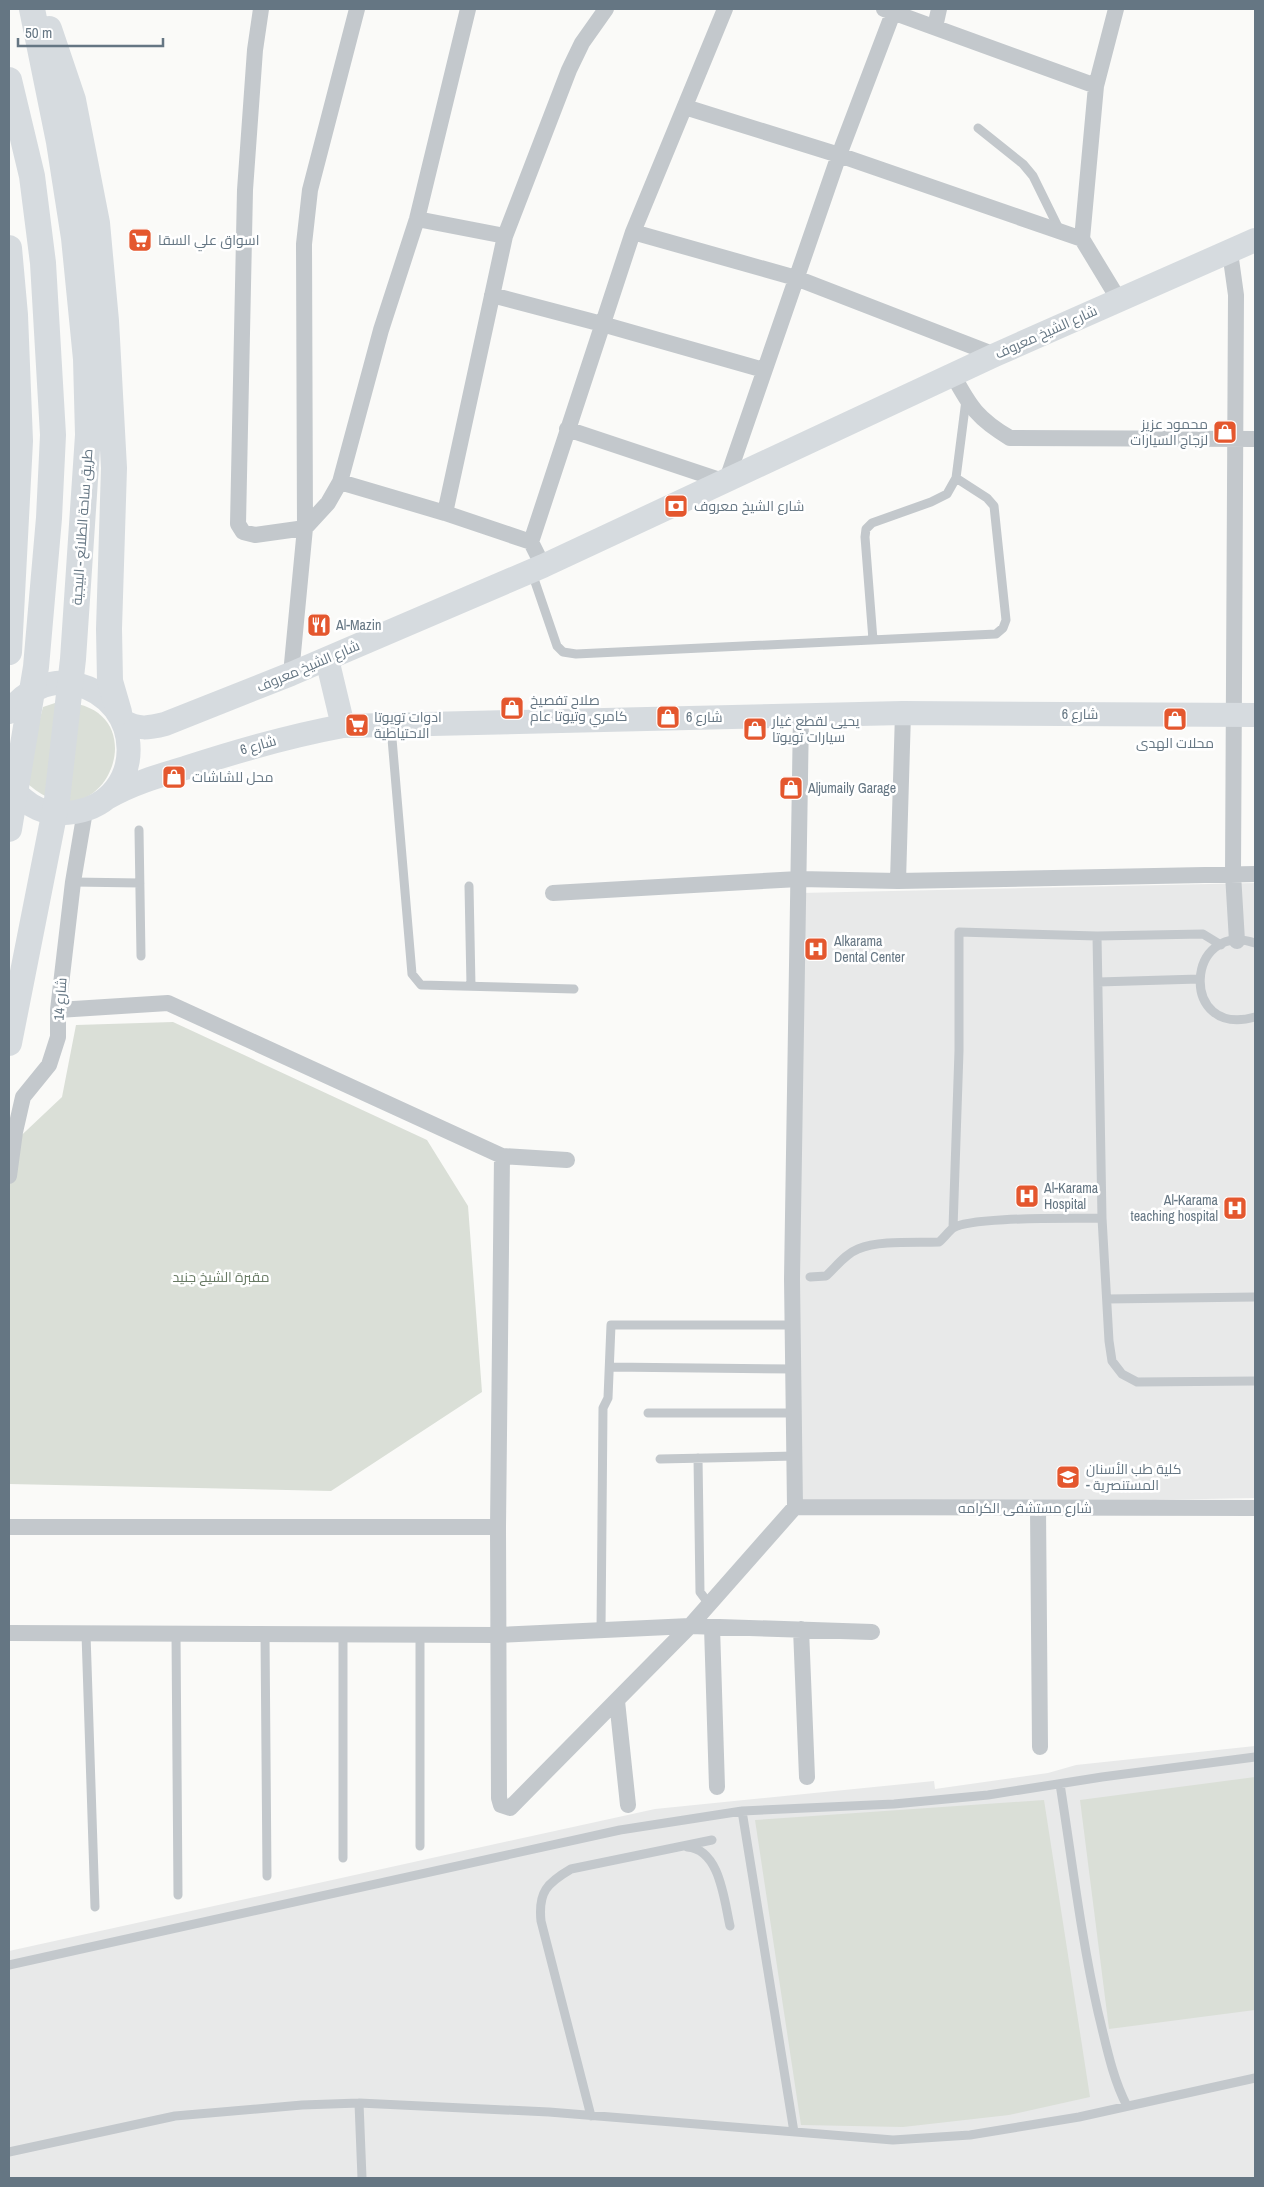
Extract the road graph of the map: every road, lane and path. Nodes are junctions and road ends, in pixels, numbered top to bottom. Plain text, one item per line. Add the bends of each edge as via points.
1 (32, 9) edge
2 (41, 9) edge
3 (262, 9) edge
4 (357, 9) edge
5 (468, 9) edge
6 (606, 9) edge
7 (724, 9) edge
8 (939, 9) edge
9 (1116, 9) edge
10 (889, 11) edge
11 (935, 26) junction
12 (9, 80) edge
13 (1096, 86) junction
14 (685, 107) junction
15 (978, 128) dead end
16 (839, 155) junction
17 (417, 219) junction
18 (1060, 231) junction
19 (633, 232) junction
20 (505, 236) junction
21 (1082, 239) junction
22 (1255, 240) edge
23 (9, 248) edge
24 (1230, 252) junction
25 (796, 278) junction
26 (492, 296) junction
27 (1119, 300) junction
28 (602, 324) junction
29 (995, 355) junction
30 (764, 370) junction
31 (954, 375) junction
32 (966, 400) junction
33 (566, 429) junction
34 (1237, 439) junction
35 (1255, 439) edge
36 (14, 440) edge
37 (956, 478) junction
38 (340, 482) junction
39 (726, 482) junction
40 (445, 513) junction
41 (305, 528) junction
42 (531, 542) junction
43 (537, 569) junction
44 (874, 640) junction
45 (9, 652) edge
46 (327, 658) junction
47 (291, 674) junction
48 (9, 712) edge
49 (903, 714) junction
50 (801, 715) junction
51 (1244, 715) edge
52 (121, 717) junction
53 (390, 724) junction
54 (343, 726) junction
55 (12, 794) edge
56 (107, 798) junction
57 (85, 811) junction
58 (9, 830) edge
59 (139, 830) dead end
60 (1233, 874) junction
61 (1255, 874) edge
62 (799, 879) junction
63 (898, 881) junction
64 (73, 882) junction
65 (140, 884) junction
66 (469, 886) dead end
67 (553, 893) dead end
68 (1097, 936) junction
69 (1229, 943) junction
70 (1255, 943) edge
71 (141, 956) dead end
72 (1199, 979) junction
73 (1098, 982) junction
74 (471, 986) junction
75 (574, 990) dead end
76 (58, 1010) junction
77 (1255, 1016) edge
78 (9, 1043) edge
79 (502, 1156) junction
80 (567, 1160) dead end
81 (9, 1176) edge
82 (1102, 1218) junction
83 (954, 1228) junction
84 (810, 1277) dead end
85 (1255, 1297) edge
86 (1107, 1299) junction
87 (793, 1324) junction
88 (610, 1367) junction
89 (794, 1369) junction
90 (1255, 1381) edge
91 (648, 1413) dead end
92 (794, 1413) junction
93 (795, 1456) junction
94 (698, 1458) junction
95 (660, 1459) dead end
96 (795, 1507) junction
97 (1038, 1508) junction
98 (1255, 1508) edge
99 (9, 1527) edge
100 (498, 1527) junction
101 (709, 1604) junction
102 (690, 1626) junction
103 (712, 1627) junction
104 (801, 1629) junction
105 (601, 1630) junction
106 (872, 1632) dead end
107 (9, 1633) edge
108 (86, 1634) junction
109 (176, 1634) junction
110 (265, 1634) junction
111 (343, 1634) junction
112 (420, 1635) junction
113 (498, 1635) junction
114 (617, 1701) junction
115 (1040, 1747) dead end
116 (1255, 1757) edge
117 (807, 1777) dead end
118 (1060, 1784) junction
119 (717, 1787) dead end
120 (628, 1805) dead end
121 (742, 1811) junction
122 (712, 1840) dead end
123 (420, 1846) dead end
124 (680, 1846) junction
125 (343, 1858) dead end
126 (267, 1876) dead end
127 (178, 1896) dead end
128 (95, 1906) dead end
129 (730, 1926) dead end
130 (9, 1964) edge
131 (1255, 2078) edge
132 (359, 2102) junction
133 (1127, 2106) junction
134 (591, 2116) junction
135 (794, 2132) junction
136 (9, 2152) edge
137 (362, 2178) edge

1 - 78 main road, طريق ساحة الطلائع - البيجية via 59,142 74,238 86,360 88,435 73,659 57,800
2 - 52 main road via 73,100 97,224 114,468 110,672 113,696
3 - 41 street via 255,50 245,190 238,524 243,532 255,535
4 - 41 street via 310,190 304,244
5 - 17 street
6 - 20 street via 582,43 569,70
7 - 14 street
8 - 11 street
9 - 13 street
10 - 11 street
10 - 16 street
11 - 13 street
12 - 58 main road via 32,176 43,263 53,435 36,667
13 - 21 street
14 - 16 street
14 - 19 street
15 - 18 lane via 1023,164
16 - 18 street
16 - 25 street
17 - 20 street
17 - 38 street via 381,330
18 - 21 street
19 - 25 street
19 - 28 street
20 - 26 street
21 - 27 street
22 - 24 street, شارع الشيخ معروف
23 - 36 main road via 16,315
24 - 27 street, شارع الشيخ معروف
24 - 34 street via 1236,295
25 - 29 street
25 - 30 street
26 - 28 street
26 - 40 street
27 - 29 street, شارع الشيخ معروف
28 - 30 street
28 - 33 street
29 - 31 street, شارع الشيخ معروف
30 - 39 street
31 - 32 street
31 - 39 street, شارع الشيخ معروف
32 - 34 street via 987,424 1010,438
32 - 37 lane
33 - 39 street
33 - 42 street
34 - 35 street
34 - 51 street
36 - 45 main road
37 - 44 lane via 947,494 872,523 866,529
37 - 44 lane via 994,506 1006,620 1003,628 996,634
38 - 40 street
38 - 41 street via 328,503
39 - 43 street, شارع الشيخ معروف
40 - 42 street
41 - 47 street
42 - 43 street
43 - 44 lane via 557,646 563,652
43 - 46 street, شارع الشيخ معروف
46 - 47 street, شارع الشيخ معروف
46 - 54 street
47 - 52 street, شارع الشيخ معروف via 165,724 139,728
48 - 52 street via 31,691 49,684 69,683 88,687 105,697
49 - 50 street, شارع 6
49 - 51 street, شارع 6
49 - 63 street
50 - 53 street, شارع 6
50 - 62 street
51 - 60 street
52 - 56 street via 129,752 126,769
53 - 54 street, شارع 6
53 - 74 lane via 412,974 421,985
54 - 56 street, شارع 6 via 282,738 226,754 138,783
55 - 57 street via 41,811 63,814
56 - 57 street, شارع 6
57 - 64 street, شارع 14
59 - 65 lane
60 - 61 street
60 - 63 street
60 - 69 street
62 - 63 street
62 - 67 street
62 - 87 street
64 - 65 lane
64 - 76 street, شارع 14
65 - 71 lane
66 - 74 lane
68 - 69 lane via 1203,934
68 - 73 lane
68 - 83 lane via 959,932
69 - 70 lane via 1245,940
69 - 72 lane via 1213,949 1203,962
72 - 73 lane
72 - 77 lane via 1202,996 1211,1009 1226,1018 1242,1020
73 - 82 lane
74 - 75 lane
76 - 79 street via 168,1003
76 - 81 street, شارع 14 via 58,1037 49,1065 23,1097
79 - 80 street
79 - 100 street
82 - 83 lane via 996,1221
82 - 86 lane
83 - 84 lane via 940,1242 875,1245 858,1249 841,1260 826,1276
85 - 86 lane
86 - 90 lane via 1112,1361 1122,1374 1137,1382
87 - 88 lane via 611,1325
87 - 89 street
88 - 89 lane
88 - 105 lane via 608,1398 602,1408
89 - 92 street
91 - 92 lane
92 - 93 street
93 - 94 lane
93 - 96 street
94 - 95 lane
94 - 101 lane via 700,1592
96 - 97 street, شارع مستشفى الكرامه
96 - 101 street
97 - 98 street, شارع مستشفى الكرامه
97 - 115 street
99 - 100 street
100 - 113 street
101 - 102 street
102 - 103 street
102 - 105 street
102 - 114 street
103 - 104 street
103 - 119 street
104 - 106 street
104 - 117 street
105 - 113 street
107 - 108 street
108 - 109 street
108 - 128 lane
109 - 110 street
109 - 127 lane
110 - 111 street
110 - 126 lane
111 - 112 street
111 - 125 lane
112 - 113 street
112 - 123 lane
113 - 114 street via 499,1798 505,1807 510,1808 516,1803
114 - 120 street
116 - 118 lane
118 - 121 lane via 894,1804
118 - 133 lane via 1087,1961 1108,2055
121 - 130 lane via 620,1830
121 - 135 lane
122 - 124 lane
124 - 129 lane via 697,1847 709,1857 717,1873
124 - 134 lane via 571,1869 552,1880 543,1893 541,1921
131 - 133 lane
132 - 134 lane
132 - 136 lane via 174,2116
132 - 137 lane
133 - 135 lane via 970,2135 893,2140
134 - 135 lane

